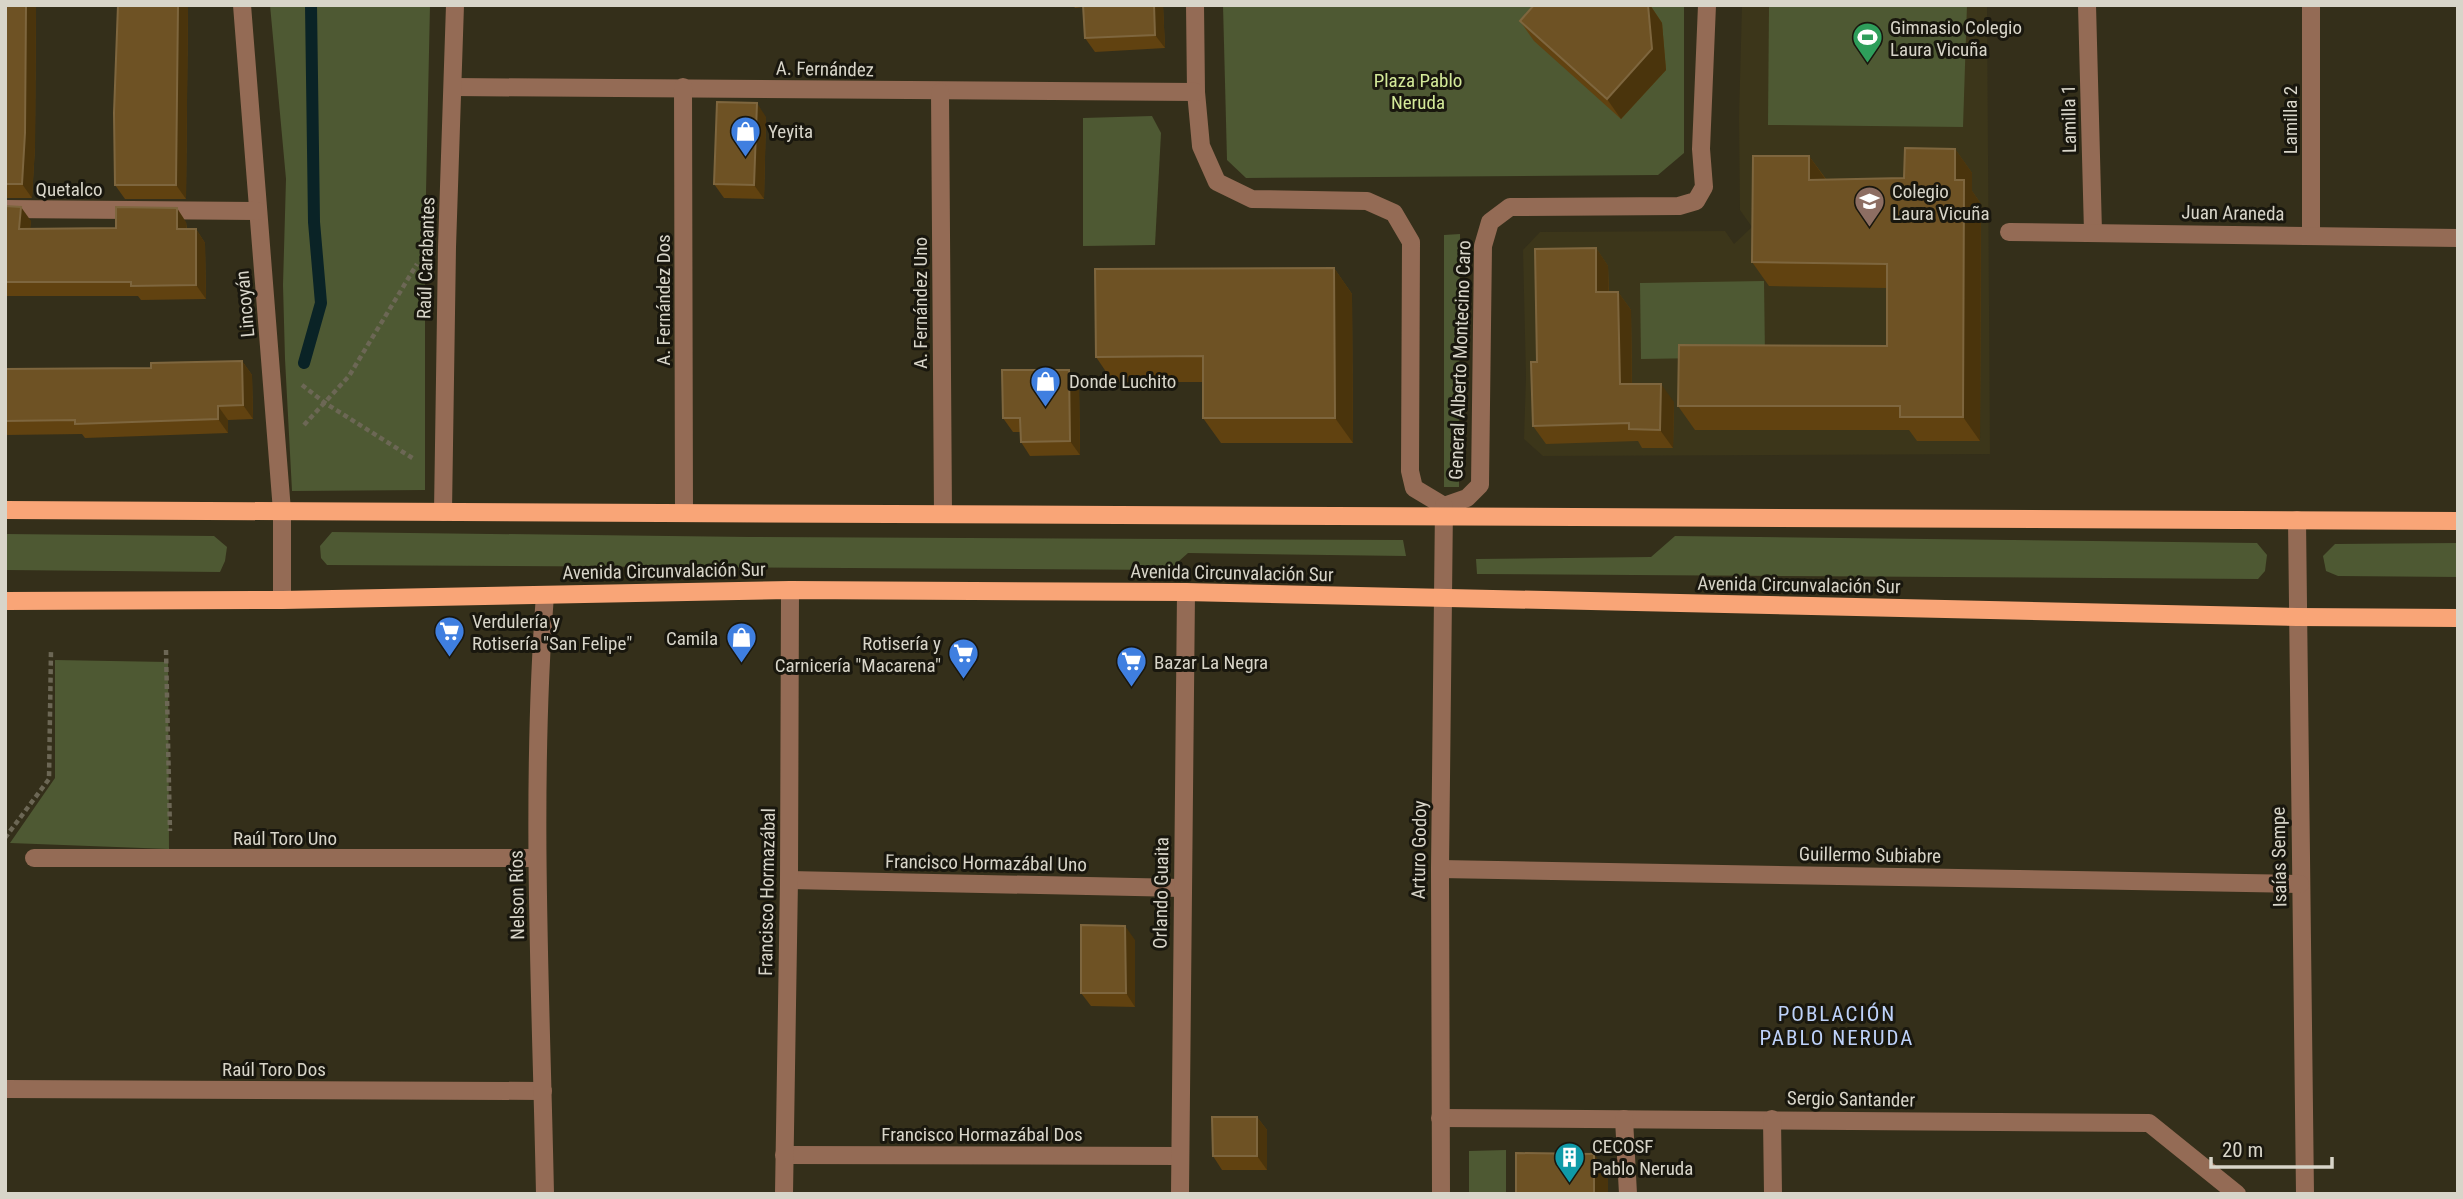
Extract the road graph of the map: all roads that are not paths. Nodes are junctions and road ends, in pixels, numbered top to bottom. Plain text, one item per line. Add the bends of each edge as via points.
1 (242, 5) edge
2 (455, 5) edge
3 (1195, 5) edge
4 (1707, 5) edge
5 (2087, 5) edge
6 (2311, 5) edge
7 (454, 87) junction
8 (683, 87) junction
9 (940, 92) junction
10 (1196, 92) junction
11 (5, 209) edge
12 (258, 211) junction
13 (2008, 232) dead end
14 (2093, 232) junction
15 (2311, 235) junction
16 (2458, 238) edge
17 (5, 510) edge
18 (282, 511) junction
19 (1444, 511) junction
20 (443, 512) junction
21 (684, 513) junction
22 (943, 514) junction
23 (2297, 520) junction
24 (2458, 521) edge
25 (790, 590) junction
26 (1186, 592) junction
27 (545, 595) junction
28 (282, 600) junction
29 (1444, 600) junction
30 (5, 601) edge
31 (2297, 617) junction
32 (2458, 618) edge
33 (34, 858) dead end
34 (537, 858) junction
35 (1440, 869) junction
36 (789, 880) junction
37 (2300, 884) junction
38 (1182, 888) junction
39 (5, 1089) edge
40 (543, 1091) junction
41 (1440, 1118) junction
42 (1624, 1119) junction
43 (1772, 1119) junction
44 (784, 1155) junction
45 (1179, 1156) junction
46 (545, 1194) edge
47 (784, 1194) edge
48 (1180, 1194) edge
49 (1441, 1194) edge
50 (1628, 1194) edge
51 (1773, 1194) edge
52 (2237, 1194) edge
53 (2305, 1194) edge

1 - 12 street, Lincoyán
2 - 7 street, Raúl Carabantes
3 - 10 street, General Alberto Montecino Caro
4 - 19 street, General Alberto Montecino Caro via 1701,149 1704,187 1696,201 1679,206 1510,207 1490,222 1483,246 1480,485
5 - 14 street, Lamilla 1
6 - 15 street, Lamilla 2
7 - 8 street, A. Fernández
7 - 20 street, Raúl Carabantes
8 - 9 street, A. Fernández
8 - 21 street, A. Fernández Dos
9 - 10 street, A. Fernández
9 - 22 street, A. Fernández Uno
10 - 19 street, General Alberto Montecino Caro via 1200,146 1217,182 1252,199 1367,201 1394,214 1411,242 1410,471 1414,488
11 - 12 street, Quetalco
12 - 18 street, Lincoyán
13 - 14 street, Juan Araneda
14 - 15 street, Juan Araneda
15 - 16 street, Juan Araneda
17 - 18 main road
18 - 20 main road
18 - 28 street, Lincoyán
19 - 22 main road
19 - 23 main road
19 - 29 street, Arturo Godoy
20 - 21 main road
21 - 22 main road
23 - 24 main road
23 - 31 street, Isaías Sempe
25 - 26 main road, Avenida Circunvalación Sur
25 - 27 main road, Avenida Circunvalación Sur
25 - 36 street, Francisco Hormazábal
26 - 29 main road, Avenida Circunvalación Sur
26 - 38 street, Orlando Guaita
27 - 28 main road, Avenida Circunvalación Sur
27 - 34 street, Nelson Ríos
28 - 30 main road, Avenida Circunvalación Sur
29 - 31 main road, Avenida Circunvalación Sur
29 - 35 street, Arturo Godoy
31 - 32 main road, Avenida Circunvalación Sur
31 - 37 street, Isaías Sempe
33 - 34 street, Raúl Toro Uno
34 - 40 street, Nelson Ríos
35 - 37 street, Guillermo Subiabre
35 - 41 street, Arturo Godoy
36 - 38 street, Francisco Hormazábal Uno
36 - 44 street, Francisco Hormazábal
37 - 53 street, Isaías Sempe
38 - 45 street, Orlando Guaita
39 - 40 street, Raúl Toro Dos
40 - 46 street, Nelson Ríos
41 - 42 street, Sergio Santander
41 - 49 street, Arturo Godoy
42 - 43 street, Sergio Santander
42 - 50 street
43 - 51 street
43 - 52 street, Sergio Santander via 2148,1123
44 - 45 street, Francisco Hormazábal Dos
44 - 47 street, Francisco Hormazábal
45 - 48 street, Orlando Guaita

